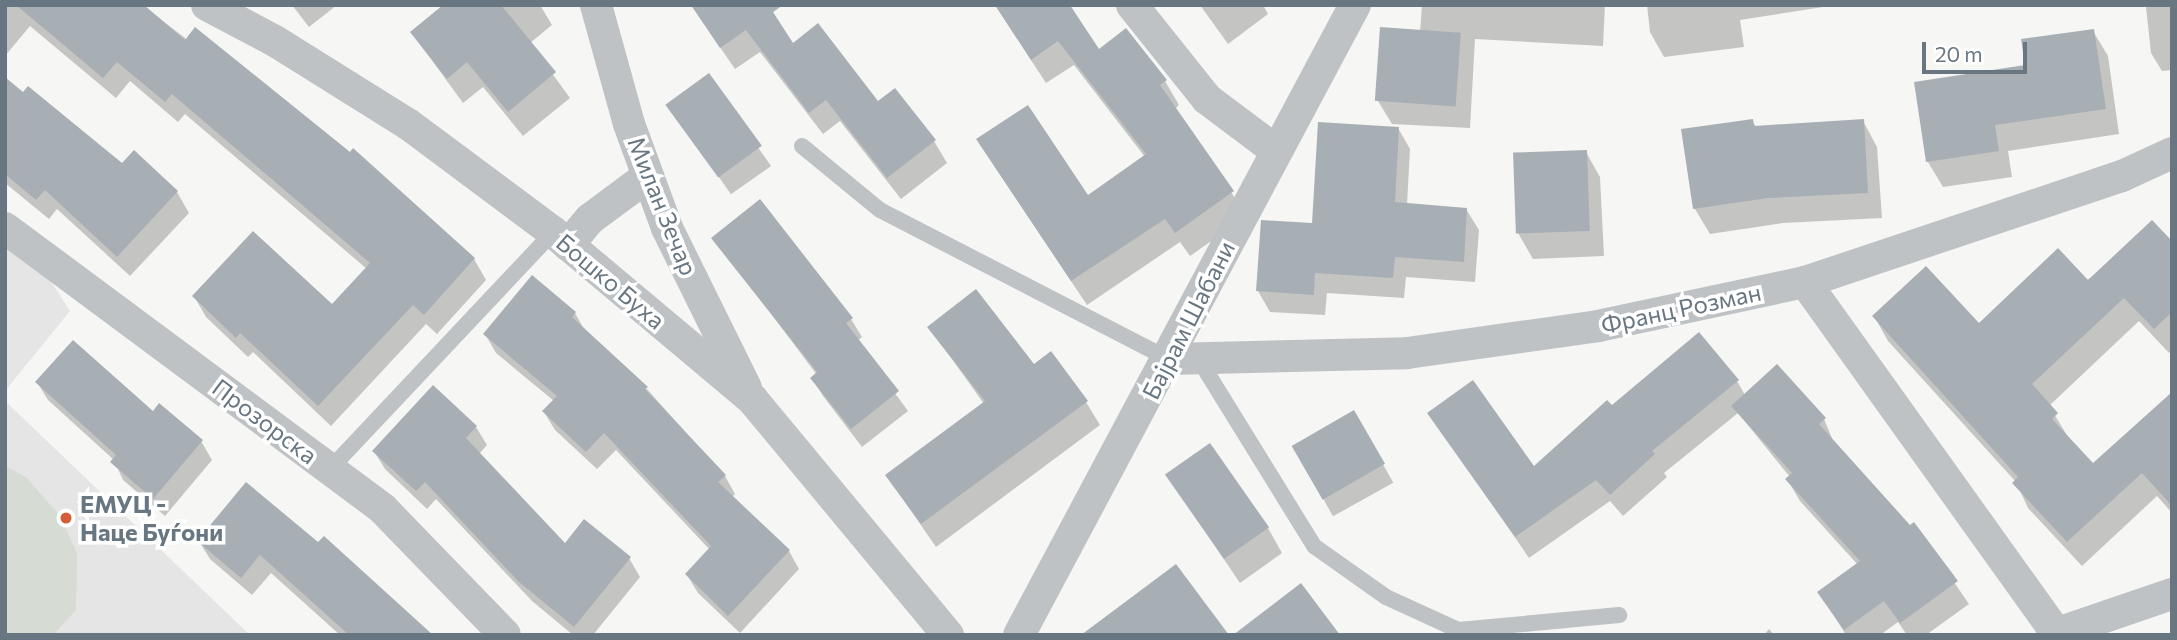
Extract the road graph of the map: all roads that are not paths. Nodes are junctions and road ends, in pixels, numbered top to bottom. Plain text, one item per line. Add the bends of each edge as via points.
1 (207, 5) edge
2 (596, 5) edge
3 (1132, 5) edge
4 (1355, 5) edge
5 (802, 146) dead end
6 (1275, 150) junction
7 (2172, 153) edge
8 (648, 176) junction
9 (5, 228) edge
10 (561, 239) junction
11 (1805, 282) junction
12 (1183, 359) junction
13 (752, 399) junction
14 (330, 469) junction
15 (2172, 594) edge
16 (1619, 615) dead end
17 (2054, 634) edge
18 (505, 635) edge
19 (948, 635) edge
20 (1019, 635) edge

1 - 10 street, Бошко Буха via 275,41 408,124
2 - 8 street, Милан Зечар
3 - 6 street via 1207,99
4 - 6 street, Бајрам Шабани
5 - 12 lane via 880,210
6 - 12 street, Бајрам Шабани
7 - 11 street, Франц Розман via 2123,176
8 - 10 street
8 - 13 street, Милан Зечар via 667,228
9 - 14 street, Прозорска
10 - 13 street, Бошко Буха
10 - 14 lane
11 - 12 street, Франц Розман via 1498,344 1407,354
11 - 17 street
12 - 16 lane via 1314,546 1386,597 1458,630
12 - 20 street, Бајрам Шабани
13 - 19 street, Бошко Буха
14 - 18 street, Прозорска via 383,509
15 - 17 street

